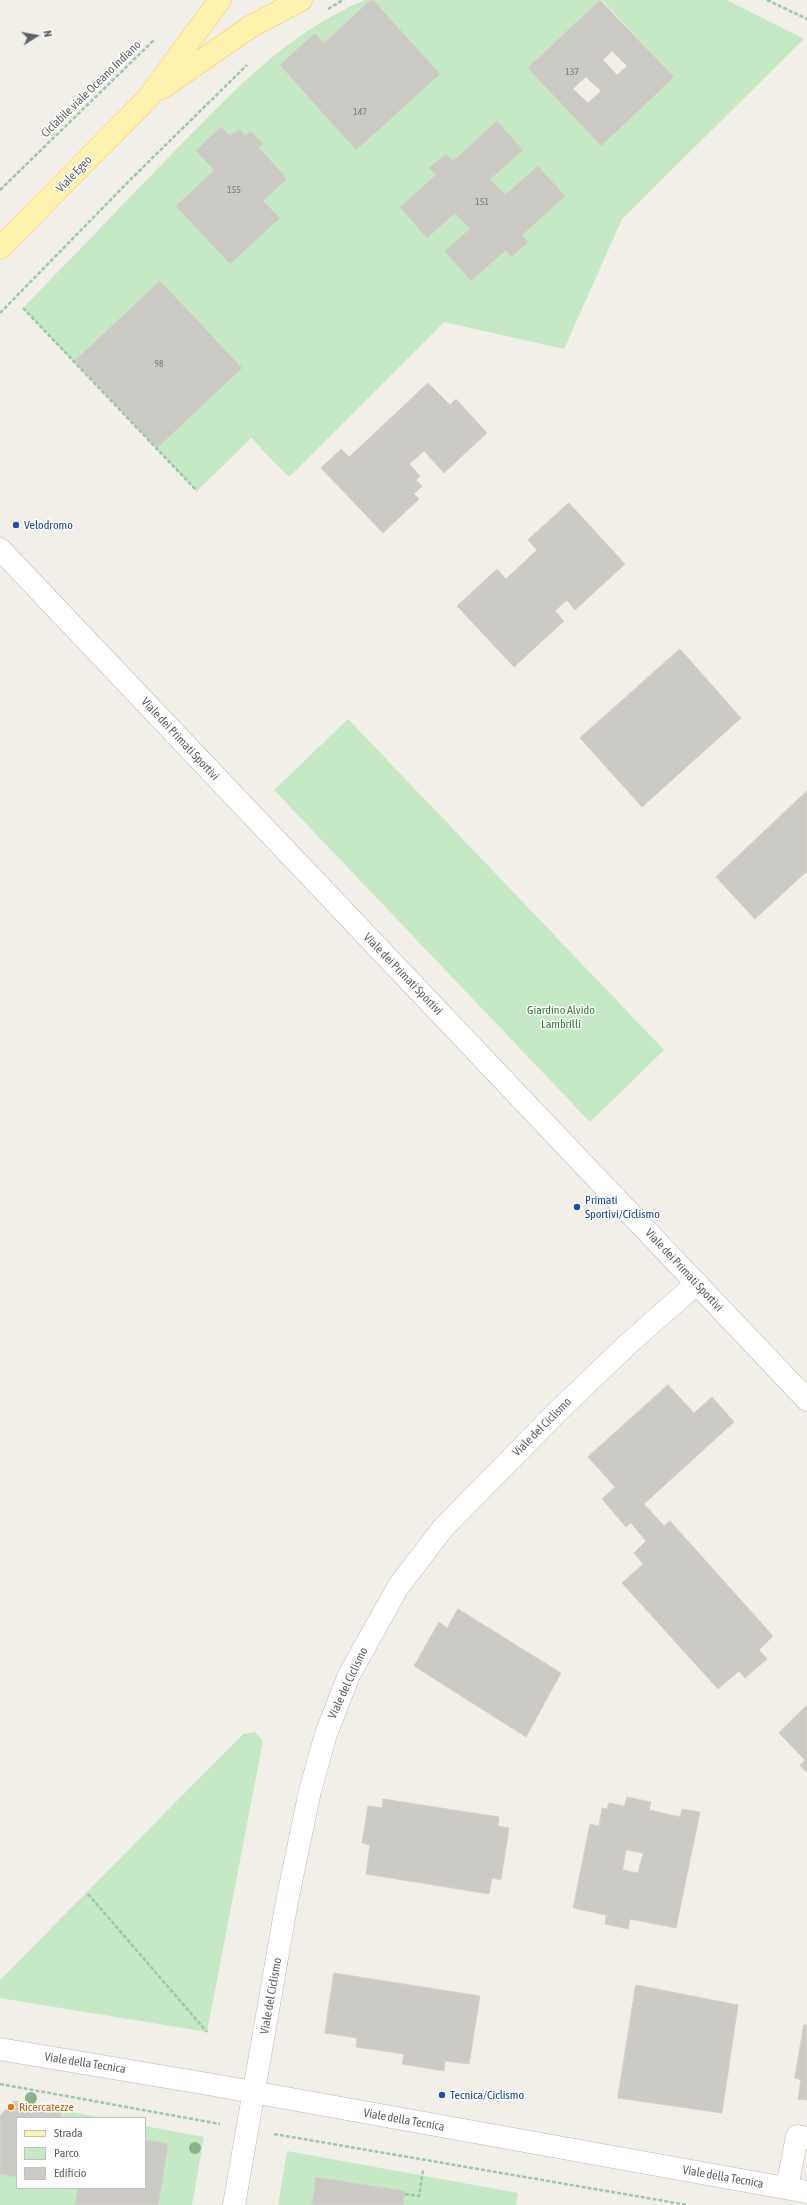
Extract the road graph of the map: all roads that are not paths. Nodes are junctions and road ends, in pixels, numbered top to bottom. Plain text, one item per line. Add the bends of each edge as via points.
1 (220, 0) edge
2 (301, 0) edge
3 (146, 99) junction
4 (0, 248) edge
5 (0, 549) edge
6 (697, 1283) junction
7 (807, 1400) edge
8 (0, 2049) edge
9 (254, 2093) junction
10 (807, 2138) edge
11 (797, 2190) edge
12 (234, 2205) edge

1 - 3 main road, Viale Egeo
2 - 3 main road, Viale Egeo via 250,28
3 - 4 main road, Viale Egeo
5 - 6 street, Viale dei Primati Sportivi
6 - 7 street, Viale dei Primati Sportivi
6 - 9 street, Viale del Ciclismo via 582,1388 462,1508 412,1566 349,1675 326,1734 310,1791 287,1901
8 - 9 street, Viale della Tecnica
9 - 11 street, Viale della Tecnica
9 - 12 street, Viale del Ciclismo
10 - 11 street via 797,2136

